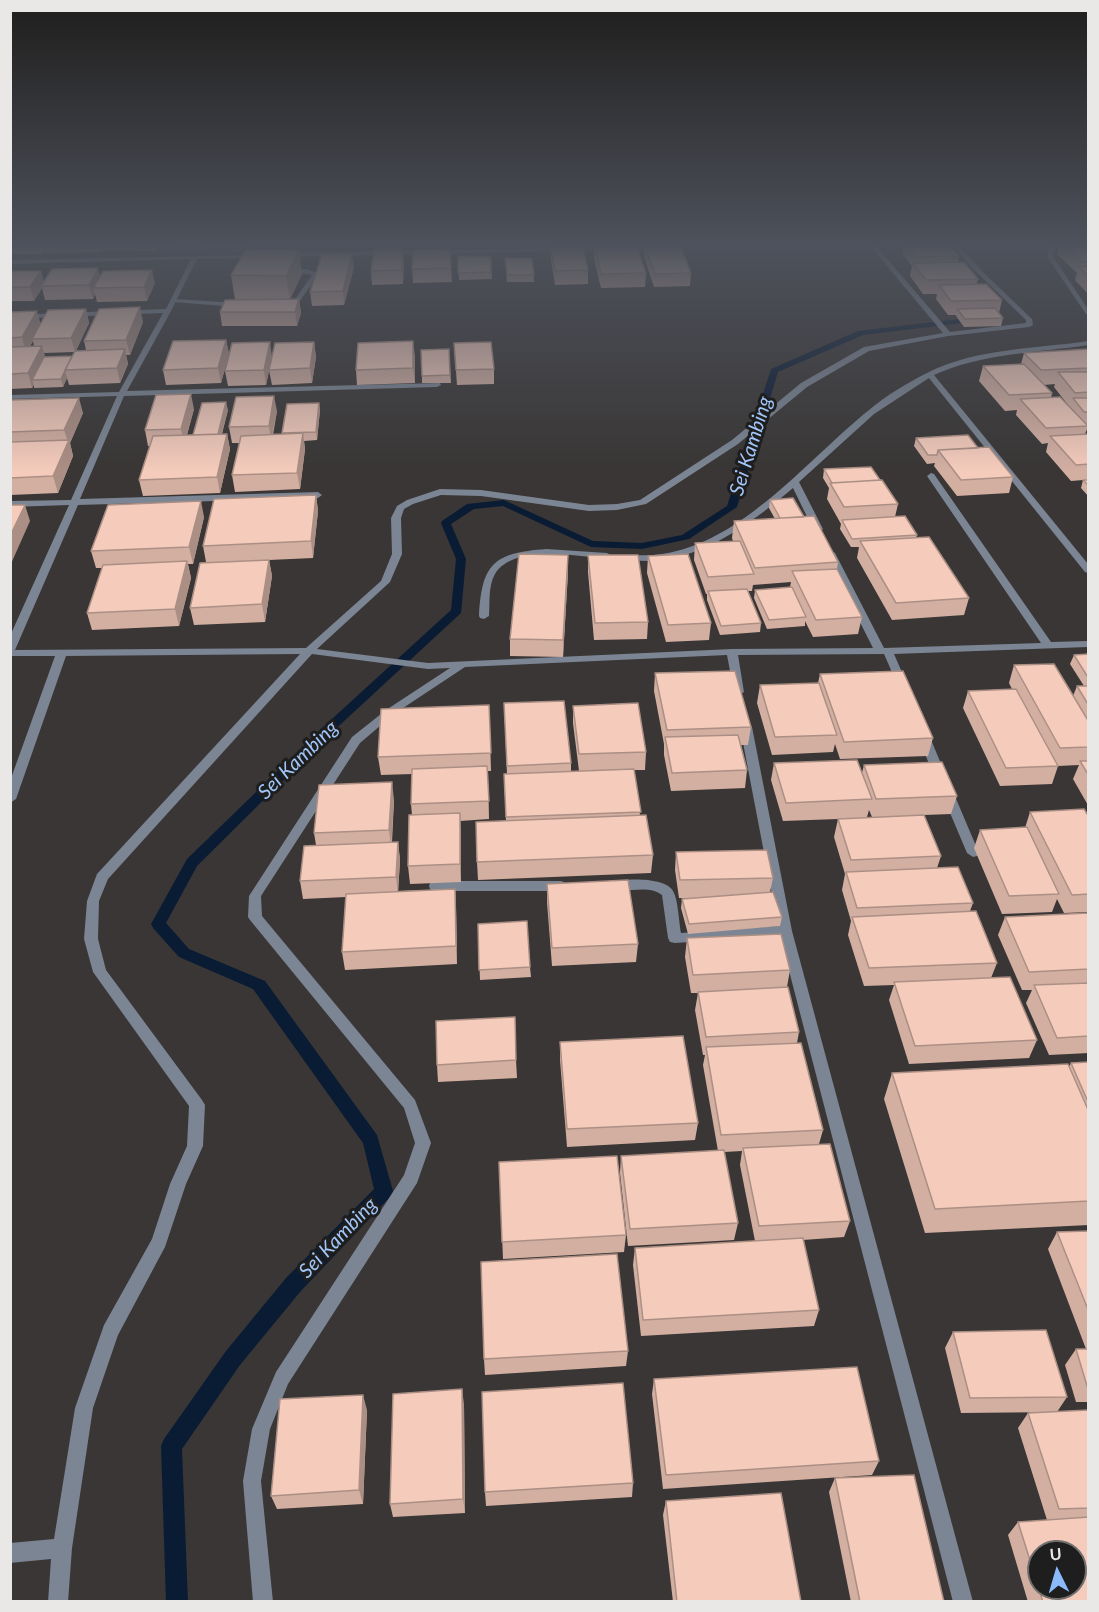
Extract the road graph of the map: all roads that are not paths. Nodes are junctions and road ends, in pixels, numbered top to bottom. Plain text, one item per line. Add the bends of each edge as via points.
1 (162, 322) edge
2 (938, 322) edge
3 (1030, 322) edge
4 (948, 334) junction
5 (1089, 343) edge
6 (930, 375) junction
7 (437, 385) edge
8 (121, 395) junction
9 (10, 397) edge
10 (931, 476) dead end
11 (795, 483) junction
12 (318, 495) edge
13 (73, 501) junction
14 (10, 504) edge
15 (821, 535) edge
16 (827, 546) edge
17 (1089, 570) edge
18 (484, 616) dead end
19 (1048, 645) junction
20 (1088, 645) edge
21 (10, 651) edge
22 (309, 651) junction
23 (884, 651) junction
24 (62, 652) junction
25 (732, 652) junction
26 (462, 665) junction
27 (906, 694) edge
28 (919, 726) edge
29 (10, 799) edge
30 (973, 853) dead end
31 (435, 886) edge
32 (574, 886) edge
33 (597, 886) edge
34 (785, 931) junction
35 (62, 1548) junction
36 (10, 1553) edge
37 (58, 1602) edge
38 (263, 1602) edge
39 (963, 1602) edge

1 - 8 street
2 - 4 street
3 - 4 street via 1016,328
4 - 22 street via 856,354 804,385 735,442 643,502 588,508 481,493 440,492 410,502 400,508 396,518 397,554 385,582
5 - 6 street via 954,364
6 - 11 street via 872,411
6 - 17 street
7 - 8 street
8 - 9 street
8 - 13 street
10 - 19 street
11 - 15 street
11 - 18 street via 724,535 682,551 633,559 520,554 492,570
12 - 13 street
13 - 14 street
13 - 21 street
16 - 23 street
19 - 20 street
19 - 23 street
21 - 24 street
22 - 24 street
22 - 26 street via 428,666
22 - 35 street via 144,828 102,877 93,901 91,939 100,972 197,1105 196,1126 195,1146 159,1242 110,1331 84,1408
23 - 25 street
23 - 27 street
24 - 29 street
25 - 26 street
25 - 34 street
26 - 38 street via 390,712 356,740 255,896 255,917 410,1105 423,1143 411,1178 282,1378 261,1429 252,1480
28 - 30 street
31 - 32 street
33 - 34 street via 664,888 675,938
34 - 39 street
35 - 36 street
35 - 37 street

